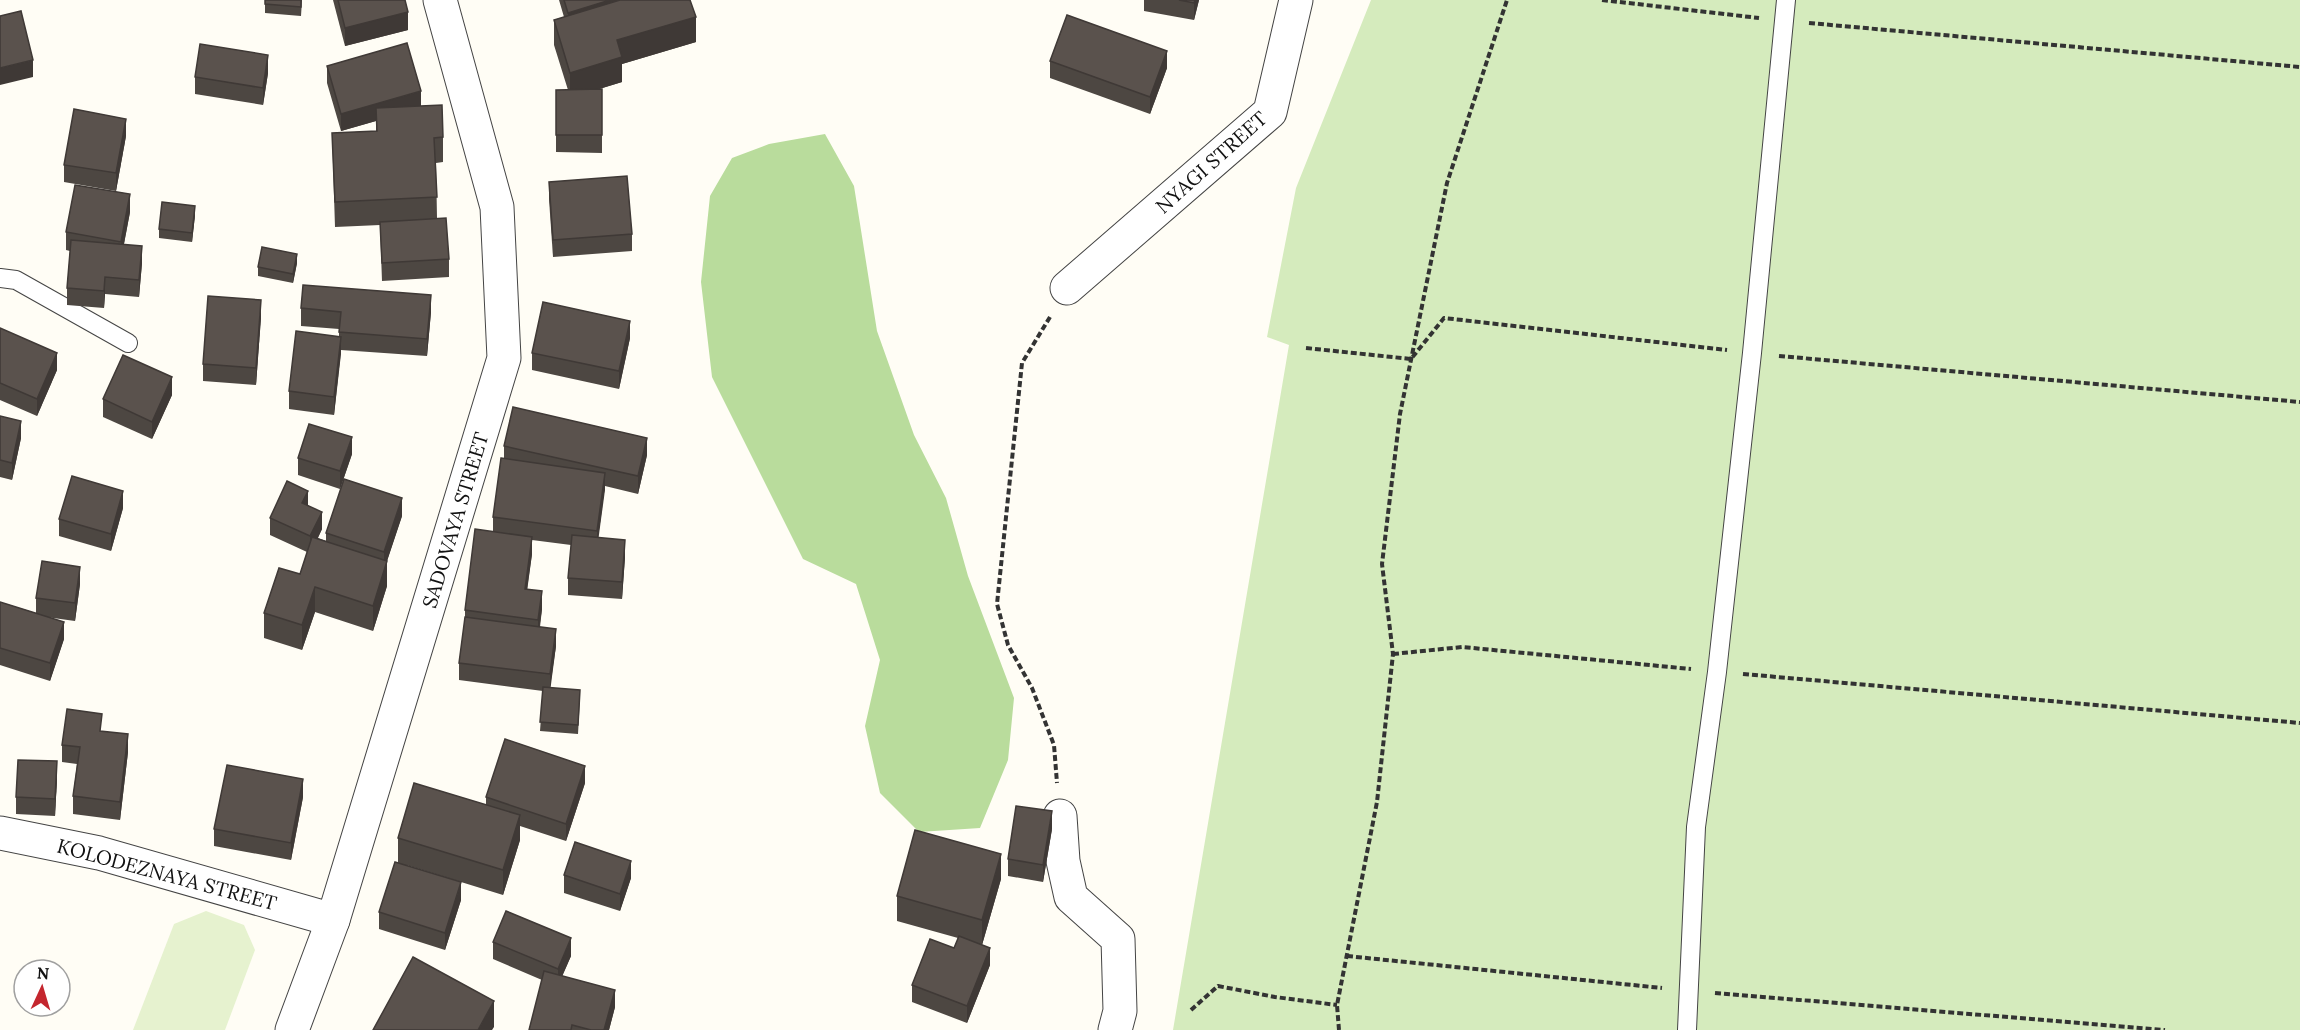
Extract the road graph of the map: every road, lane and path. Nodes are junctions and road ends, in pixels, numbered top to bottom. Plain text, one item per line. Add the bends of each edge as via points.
1 (440, 0) edge
2 (1296, 0) edge
3 (1507, 0) edge
4 (1602, 0) edge
5 (1786, 0) edge
6 (1784, 20) junction
7 (2300, 67) edge
8 (0, 278) edge
9 (1067, 288) joint
10 (128, 343) dead end
11 (1306, 348) dead end
12 (1752, 353) junction
13 (1411, 359) junction
14 (2300, 402) edge
15 (1393, 654) junction
16 (1717, 672) junction
17 (2300, 723) edge
18 (1060, 816) joint
19 (0, 833) edge
20 (333, 920) junction
21 (1347, 956) junction
22 (1687, 990) junction
23 (1337, 1005) junction
24 (1191, 1010) dead end
25 (292, 1030) edge
26 (1115, 1030) edge
27 (1340, 1030) edge
28 (1687, 1030) edge
29 (2165, 1030) edge

1 - 20 street, SADOVAYA STREET via 497,207 504,358
2 - 9 street, NYAGI STREET via 1270,112
3 - 13 path via 1447,183
4 - 6 path
5 - 6 lane
6 - 7 path
6 - 12 lane
8 - 10 lane via 16,280
9 - 18 path via 1022,363 997,604 1008,645 1032,688 1054,745
11 - 13 path
12 - 13 path via 1444,318
12 - 14 path
12 - 16 lane
13 - 15 path via 1400,414 1382,564
15 - 16 path via 1462,647
15 - 21 path via 1377,802
16 - 17 path
16 - 22 lane via 1696,827
18 - 26 street via 1063,861 1071,897 1118,939 1120,1011
19 - 20 street, KOLODEZNAYA STREET via 99,853
20 - 25 street, SADOVAYA STREET
21 - 22 path
21 - 23 path
22 - 28 lane
22 - 29 path
23 - 24 path via 1218,986
23 - 27 path

